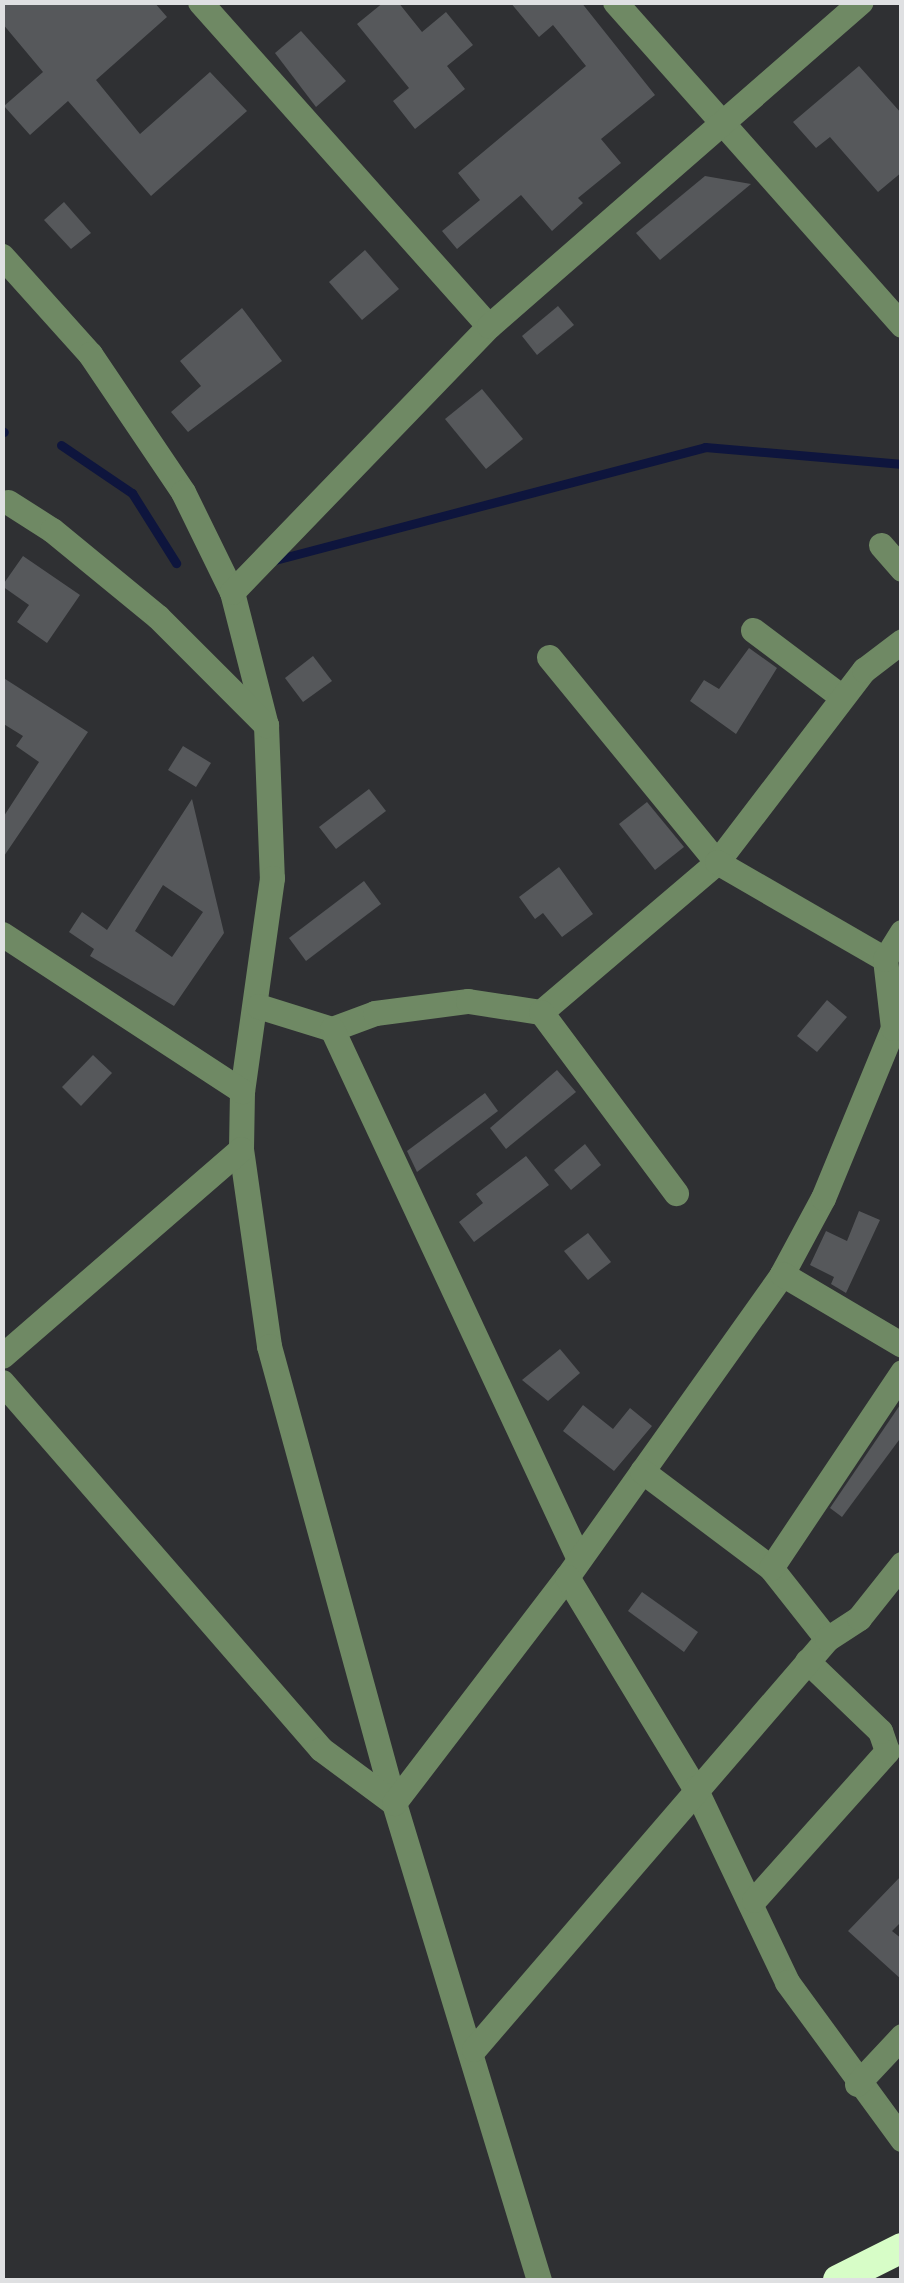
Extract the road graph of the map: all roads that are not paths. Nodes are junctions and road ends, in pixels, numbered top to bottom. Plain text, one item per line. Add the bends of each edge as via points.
1 (200, 2) edge
2 (615, 2) edge
3 (860, 2) edge
4 (721, 124) junction
5 (2, 256) edge
6 (902, 325) edge
7 (489, 326) junction
8 (8, 502) dead end
9 (881, 545) dead end
10 (902, 569) edge
11 (232, 592) junction
12 (753, 630) dead end
13 (902, 641) edge
14 (550, 657) dead end
15 (842, 697) junction
16 (266, 726) junction
17 (716, 862) junction
18 (902, 932) edge
19 (2, 934) edge
20 (885, 959) junction
21 (258, 1006) junction
22 (542, 1012) junction
23 (332, 1030) junction
24 (242, 1090) junction
25 (241, 1149) junction
26 (676, 1193) dead end
27 (782, 1274) junction
28 (902, 1345) edge
29 (2, 1356) edge
30 (902, 1372) edge
31 (2, 1382) edge
32 (642, 1471) junction
33 (902, 1564) edge
34 (572, 1567) junction
35 (771, 1568) junction
36 (827, 1638) junction
37 (807, 1661) junction
38 (894, 1757) edge
39 (696, 1788) junction
40 (394, 1802) junction
41 (754, 1900) junction
42 (902, 2036) edge
43 (474, 2049) junction
44 (857, 2084) junction
45 (902, 2140) edge
46 (902, 2248) edge
47 (538, 2280) edge
48 (838, 2280) edge

1 - 7 street
2 - 4 street
3 - 4 street
4 - 6 street
4 - 7 street
5 - 11 street via 90,354 183,492
7 - 11 street
8 - 16 street via 158,617
9 - 10 street
11 - 16 street
12 - 15 street
13 - 15 street
14 - 17 street
15 - 17 street
16 - 21 street via 272,878
17 - 20 street
17 - 22 street
18 - 20 street
19 - 24 street
20 - 27 street via 892,1028 823,1198
21 - 23 street
21 - 24 street
22 - 23 street via 468,1001 375,1013
22 - 26 street
23 - 34 street
24 - 25 street
25 - 29 street
25 - 40 street via 269,1346
27 - 28 street
27 - 32 street
30 - 35 street
31 - 40 street via 320,1749
32 - 34 street
32 - 35 street
33 - 36 street via 859,1618
34 - 39 street
34 - 40 street
35 - 36 street
36 - 37 street
37 - 38 street via 880,1730
37 - 39 street
38 - 41 street
39 - 41 street
39 - 43 street
40 - 43 street
41 - 44 street via 787,1982
42 - 44 street
43 - 47 street
44 - 45 street
46 - 48 highway

